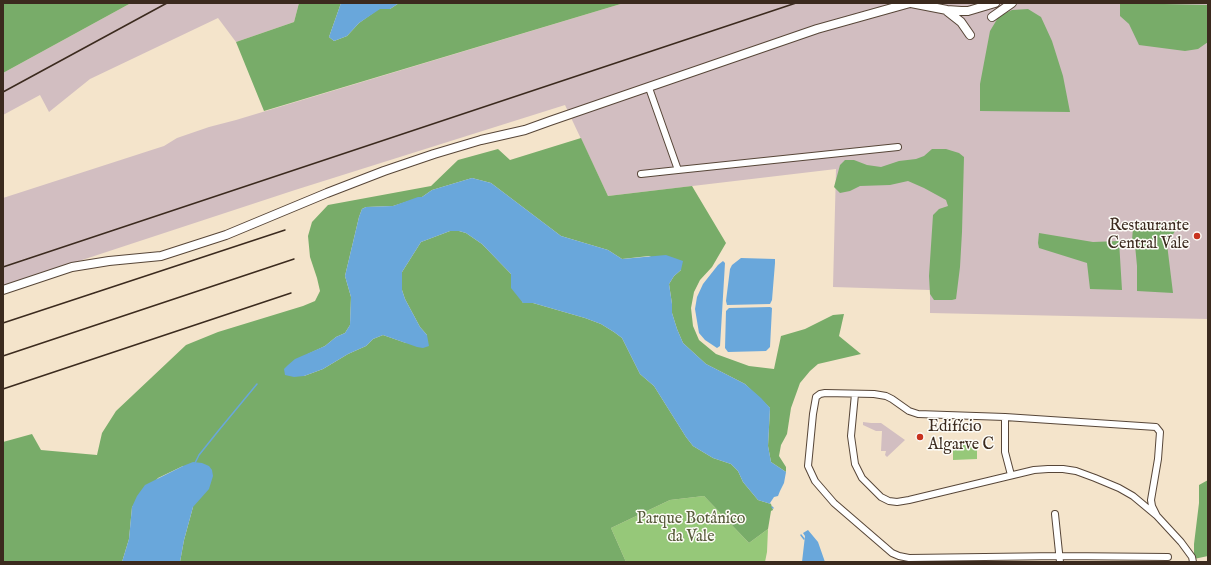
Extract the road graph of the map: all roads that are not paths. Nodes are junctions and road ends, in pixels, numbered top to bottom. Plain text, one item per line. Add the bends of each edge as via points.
1 (910, 3) edge
2 (995, 3) edge
3 (1012, 3) edge
4 (947, 10) junction
5 (992, 17) dead end
6 (970, 35) dead end
7 (649, 88) junction
8 (898, 147) dead end
9 (678, 170) junction
10 (641, 174) dead end
11 (3, 290) edge
12 (855, 394) junction
13 (1005, 417) junction
14 (1011, 475) junction
15 (1055, 514) dead end
16 (1157, 516) junction
17 (1168, 557) dead end
18 (1060, 559) edge
19 (940, 560) edge
20 (954, 560) edge
21 (1193, 562) edge

1 - 4 street
1 - 7 street via 817,30
2 - 4 street via 968,11
3 - 5 street
4 - 6 street via 961,22
7 - 9 street
7 - 11 street via 525,130 463,145 384,171 226,235 161,256 72,267
8 - 9 street
9 - 10 street
12 - 13 street via 886,396 918,414
12 - 14 street via 851,436 855,464 862,478 881,497 897,502 909,500
12 - 19 street via 825,393 816,397 808,466 815,481 834,503 892,553 909,558
13 - 14 street via 1006,452
13 - 16 street via 1156,427 1160,432 1151,500
14 - 16 street via 1048,469 1076,472 1119,488
15 - 18 street
16 - 21 street via 1192,557
17 - 18 street
18 - 20 street
19 - 20 street

